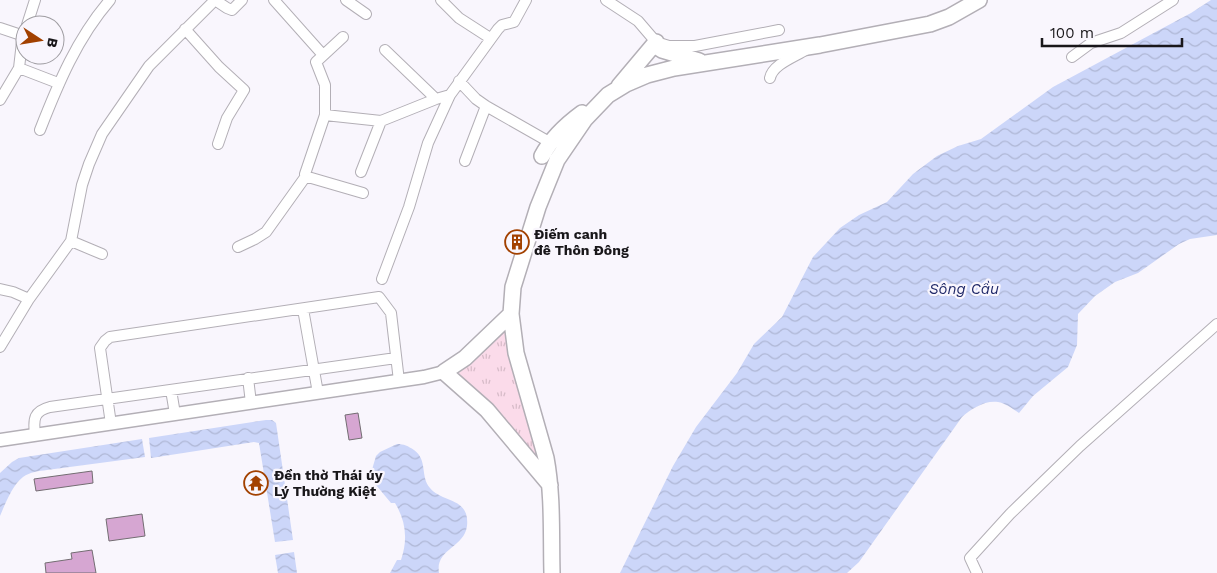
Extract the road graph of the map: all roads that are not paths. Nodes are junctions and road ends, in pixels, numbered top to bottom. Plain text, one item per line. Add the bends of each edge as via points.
1 (35, 0) edge
2 (110, 0) edge
3 (215, 0) edge
4 (242, 0) edge
5 (274, 0) edge
6 (346, 0) edge
7 (441, 0) edge
8 (526, 0) edge
9 (606, 0) edge
10 (979, 0) edge
11 (1173, 0) edge
12 (366, 14) dead end
13 (30, 15) edge
14 (0, 28) edge
15 (185, 29) junction
16 (779, 30) dead end
17 (15, 32) edge
18 (342, 37) dead end
19 (490, 38) junction
20 (656, 42) junction
21 (812, 46) junction
22 (385, 50) dead end
23 (323, 55) junction
24 (1072, 57) dead end
25 (19, 65) edge
26 (704, 67) junction
27 (19, 68) junction
28 (770, 78) dead end
29 (459, 80) junction
30 (58, 83) junction
31 (617, 89) junction
32 (450, 95) junction
33 (436, 99) junction
34 (0, 100) edge
35 (603, 101) junction
36 (486, 106) junction
37 (325, 115) junction
38 (381, 121) junction
39 (40, 130) dead end
40 (551, 143) junction
41 (218, 144) dead end
42 (542, 156) dead end
43 (464, 161) dead end
44 (361, 172) dead end
45 (306, 176) junction
46 (364, 193) dead end
47 (71, 241) junction
48 (238, 247) dead end
49 (102, 254) dead end
50 (382, 279) dead end
51 (0, 289) edge
52 (29, 299) junction
53 (303, 309) junction
54 (511, 314) junction
55 (1217, 324) edge
56 (0, 346) edge
57 (396, 358) junction
58 (314, 369) junction
59 (444, 372) junction
60 (248, 378) junction
61 (398, 380) junction
62 (171, 390) junction
63 (318, 393) junction
64 (108, 399) junction
65 (251, 403) junction
66 (175, 414) junction
67 (111, 424) junction
68 (35, 434) junction
69 (0, 440) edge
70 (550, 485) junction
71 (552, 573) edge
72 (977, 573) edge

1 - 13 street
2 - 30 street via 95,18
3 - 4 street via 232,10
3 - 15 street
5 - 23 street
6 - 12 street
7 - 19 street via 459,18
8 - 19 street via 514,22 502,25
9 - 20 street via 638,21
10 - 21 main road via 940,21
11 - 24 street via 1121,33 1091,44
14 - 17 street
15 - 41 street via 243,88
15 - 47 street via 149,66 102,134 88,164
16 - 20 street via 695,46 669,46
18 - 23 street
19 - 29 street
20 - 26 main road via 662,50
20 - 31 main road
21 - 26 main road
21 - 28 street via 777,67
22 - 33 street
23 - 37 street via 316,64 325,85
25 - 27 street
26 - 31 main road via 674,68 647,75
27 - 30 street
27 - 34 street
29 - 32 street
29 - 36 street
30 - 39 street
31 - 35 main road
32 - 33 street
32 - 50 street via 428,143 409,207
33 - 38 street
35 - 40 main road via 572,121
35 - 54 main road via 585,119 557,160 518,267
36 - 40 street
36 - 43 street
37 - 38 street
37 - 45 street
38 - 44 street
40 - 42 main road
45 - 46 street
45 - 48 street via 266,232
47 - 49 street
47 - 52 street
51 - 52 street
52 - 56 street
53 - 57 street via 379,296 391,313
53 - 58 street
53 - 64 street via 110,337 100,348
54 - 59 main road via 465,358
54 - 70 main road via 516,353 546,458
55 - 72 street via 1080,446 1010,514 970,558
57 - 58 street
57 - 61 street
58 - 60 street
58 - 63 street
59 - 61 street
59 - 70 main road via 486,410
60 - 62 street
60 - 65 street
61 - 63 street
62 - 64 street
62 - 66 street
63 - 65 street
64 - 67 street
64 - 68 street via 40,410 36,414
65 - 66 street
66 - 67 street
67 - 68 street
68 - 69 street
70 - 71 main road

